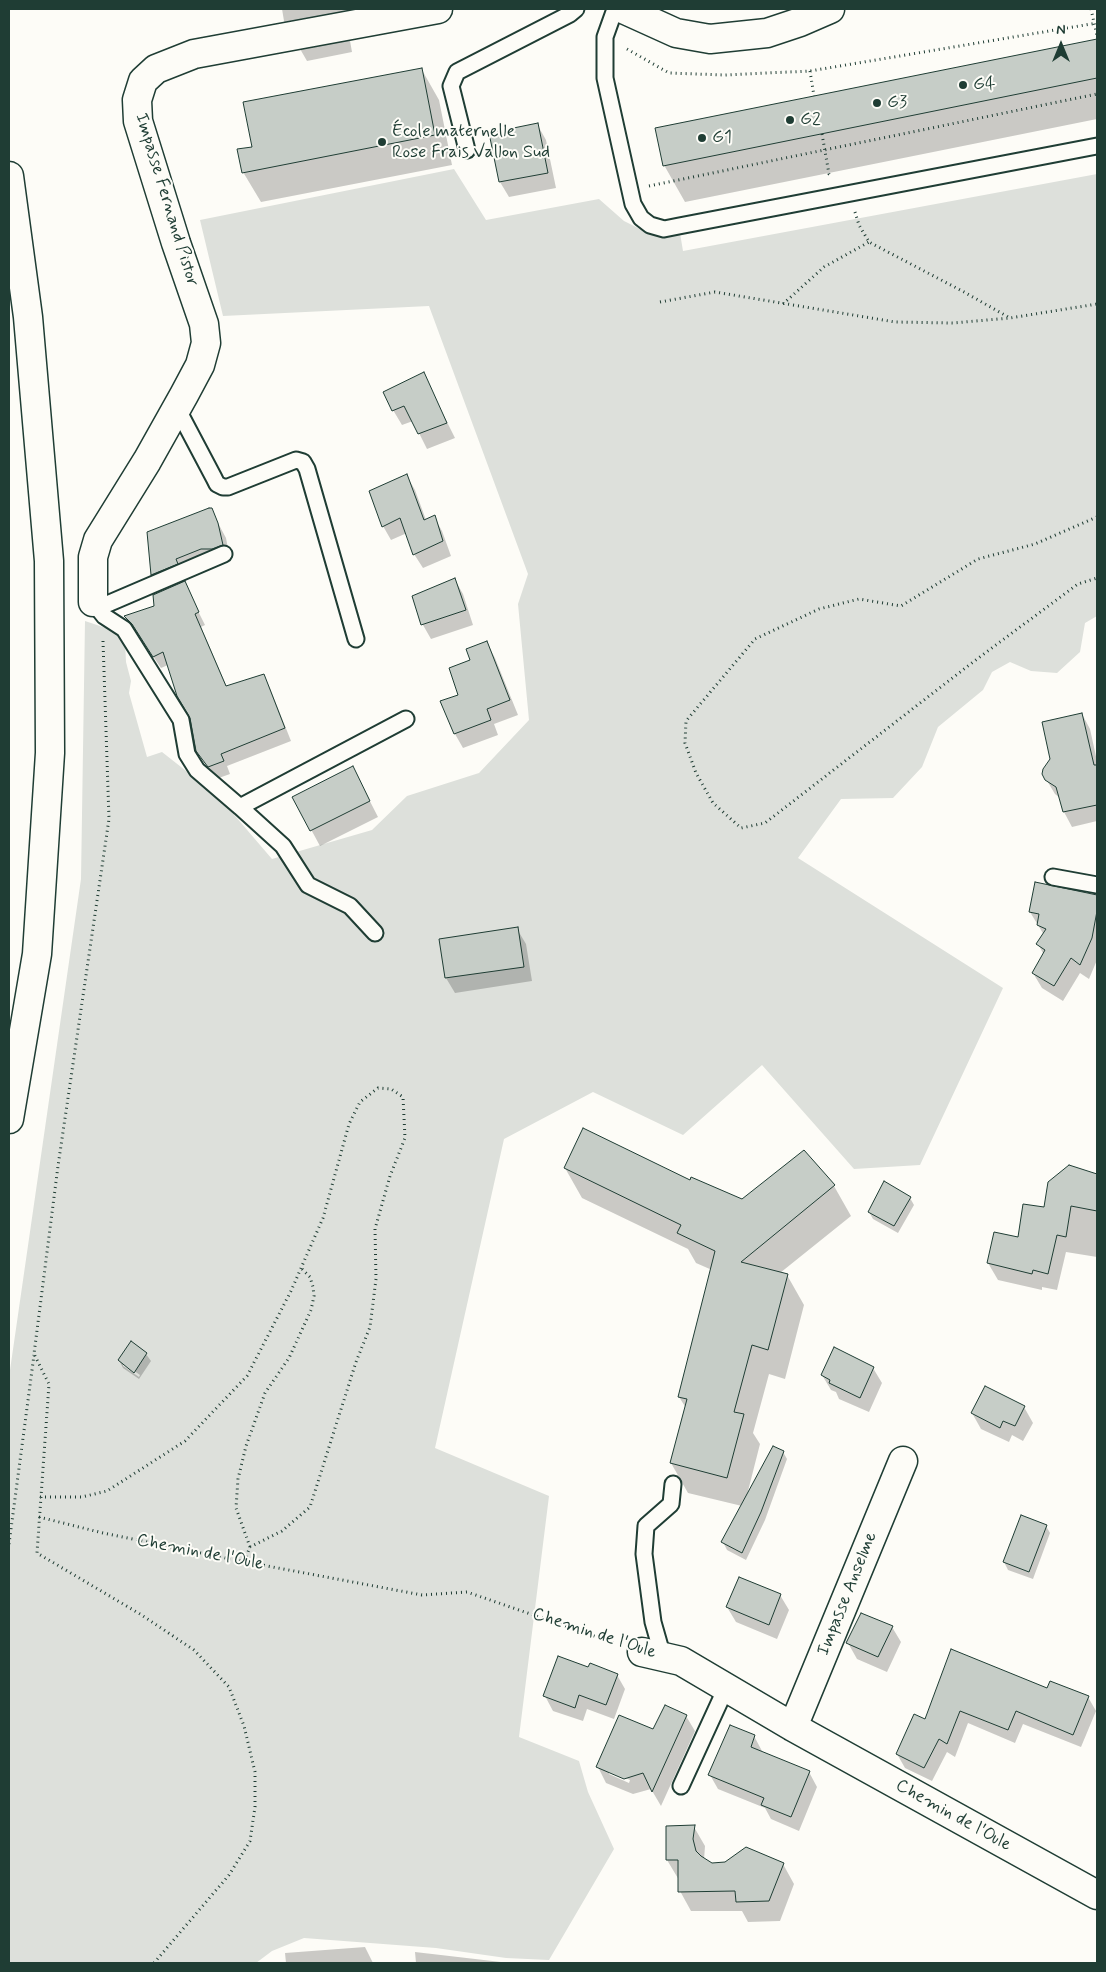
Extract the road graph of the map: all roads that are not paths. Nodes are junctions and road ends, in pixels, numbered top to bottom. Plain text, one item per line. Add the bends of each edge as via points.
1 (438, 9) edge
2 (576, 9) edge
3 (615, 9) edge
4 (623, 9) edge
5 (830, 9) edge
6 (1097, 146) edge
7 (467, 150) dead end
8 (9, 176) edge
9 (177, 408) junction
10 (224, 554) dead end
11 (99, 609) junction
12 (356, 639) dead end
13 (406, 719) dead end
14 (240, 806) junction
15 (1052, 877) dead end
16 (1097, 885) edge
17 (375, 933) dead end
18 (9, 1119) edge
19 (903, 1461) dead end
20 (672, 1484) dead end
21 (652, 1654) joint
22 (726, 1688) junction
23 (793, 1728) junction
24 (681, 1786) dead end
25 (1097, 1895) edge

1 - 9 main road, Impasse Fernand Pistor via 194,54 156,69 143,81 137,100 138,121 204,324 206,343 200,365
2 - 7 lane via 457,72 451,86
3 - 6 lane via 604,36 606,78 629,191 632,204 641,218 664,229
4 - 5 main road via 676,33 710,39 767,34
8 - 18 main road via 28,317 50,561 50,753 36,954
9 - 11 main road, Impasse Fernand Pistor via 98,540 93,557
9 - 12 lane via 217,484 223,487 296,460 303,462
10 - 11 lane
11 - 14 lane via 124,630 181,720 187,754 197,770
13 - 14 lane
14 - 17 lane via 283,846 308,885 350,906
15 - 16 lane
19 - 23 main road, Impasse Anselme
20 - 21 lane via 671,1504 646,1526 644,1554 654,1622
21 - 22 main road, Chemin de l'Oule via 681,1661
22 - 23 main road, Chemin de l'Oule
22 - 24 lane
23 - 25 main road, Chemin de l'Oule

